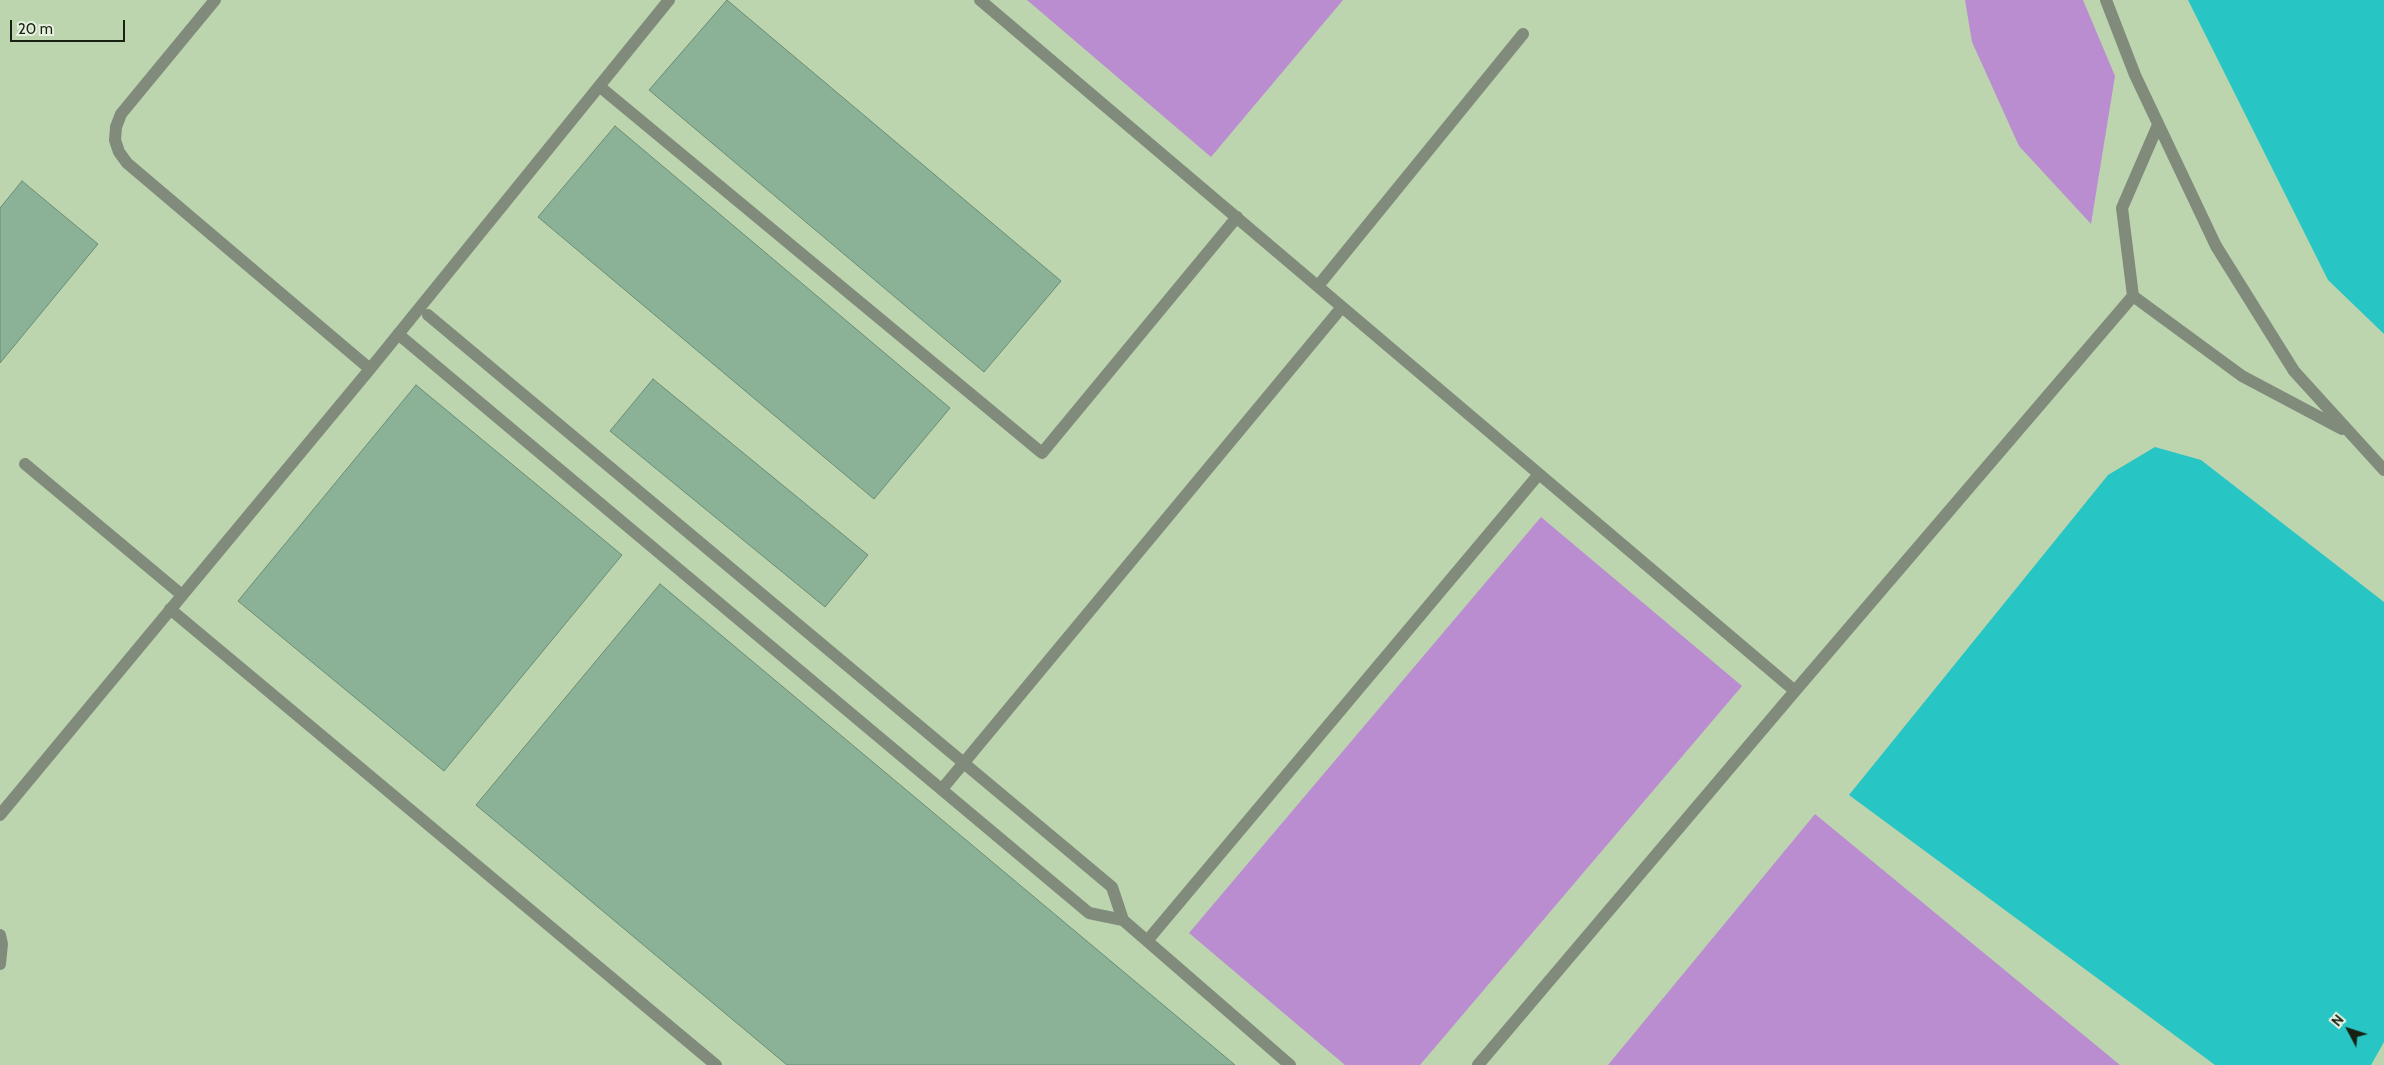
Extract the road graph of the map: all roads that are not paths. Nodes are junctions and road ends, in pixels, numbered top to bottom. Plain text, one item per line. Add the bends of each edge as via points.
1 (215, 0) edge
2 (670, 0) edge
3 (980, 0) edge
4 (2106, 0) edge
5 (1523, 34) dead end
6 (599, 86) junction
7 (2158, 126) junction
8 (1237, 217) junction
9 (1318, 286) junction
10 (2133, 296) junction
11 (1342, 307) junction
12 (428, 315) dead end
13 (398, 334) junction
14 (370, 369) junction
15 (2351, 434) junction
16 (25, 464) dead end
17 (2384, 470) edge
18 (1539, 474) junction
19 (182, 595) junction
20 (170, 609) junction
21 (1795, 691) junction
22 (964, 763) junction
23 (942, 789) junction
24 (0, 815) edge
25 (1123, 920) junction
26 (0, 935) edge
27 (1146, 941) junction
28 (0, 964) edge
29 (716, 1065) edge
30 (1290, 1065) edge
31 (1478, 1065) edge

1 - 14 street via 121,114 115,140 119,152 127,163
2 - 6 street
3 - 8 street
4 - 7 street
5 - 9 street
6 - 8 street via 1042,453
6 - 13 street
7 - 10 street via 2122,208
7 - 15 street via 2216,246 2288,362
8 - 9 street
9 - 11 street
10 - 15 street via 2242,376
10 - 21 street
11 - 18 street
11 - 22 street
12 - 22 street
13 - 14 street
13 - 23 street
14 - 19 street
15 - 17 street
16 - 19 street
18 - 21 street
18 - 27 street
19 - 20 street
20 - 24 street
20 - 29 street
21 - 31 street
22 - 23 street
22 - 25 street via 1112,887
23 - 25 street via 1089,913
25 - 27 street
26 - 28 street
27 - 30 street

